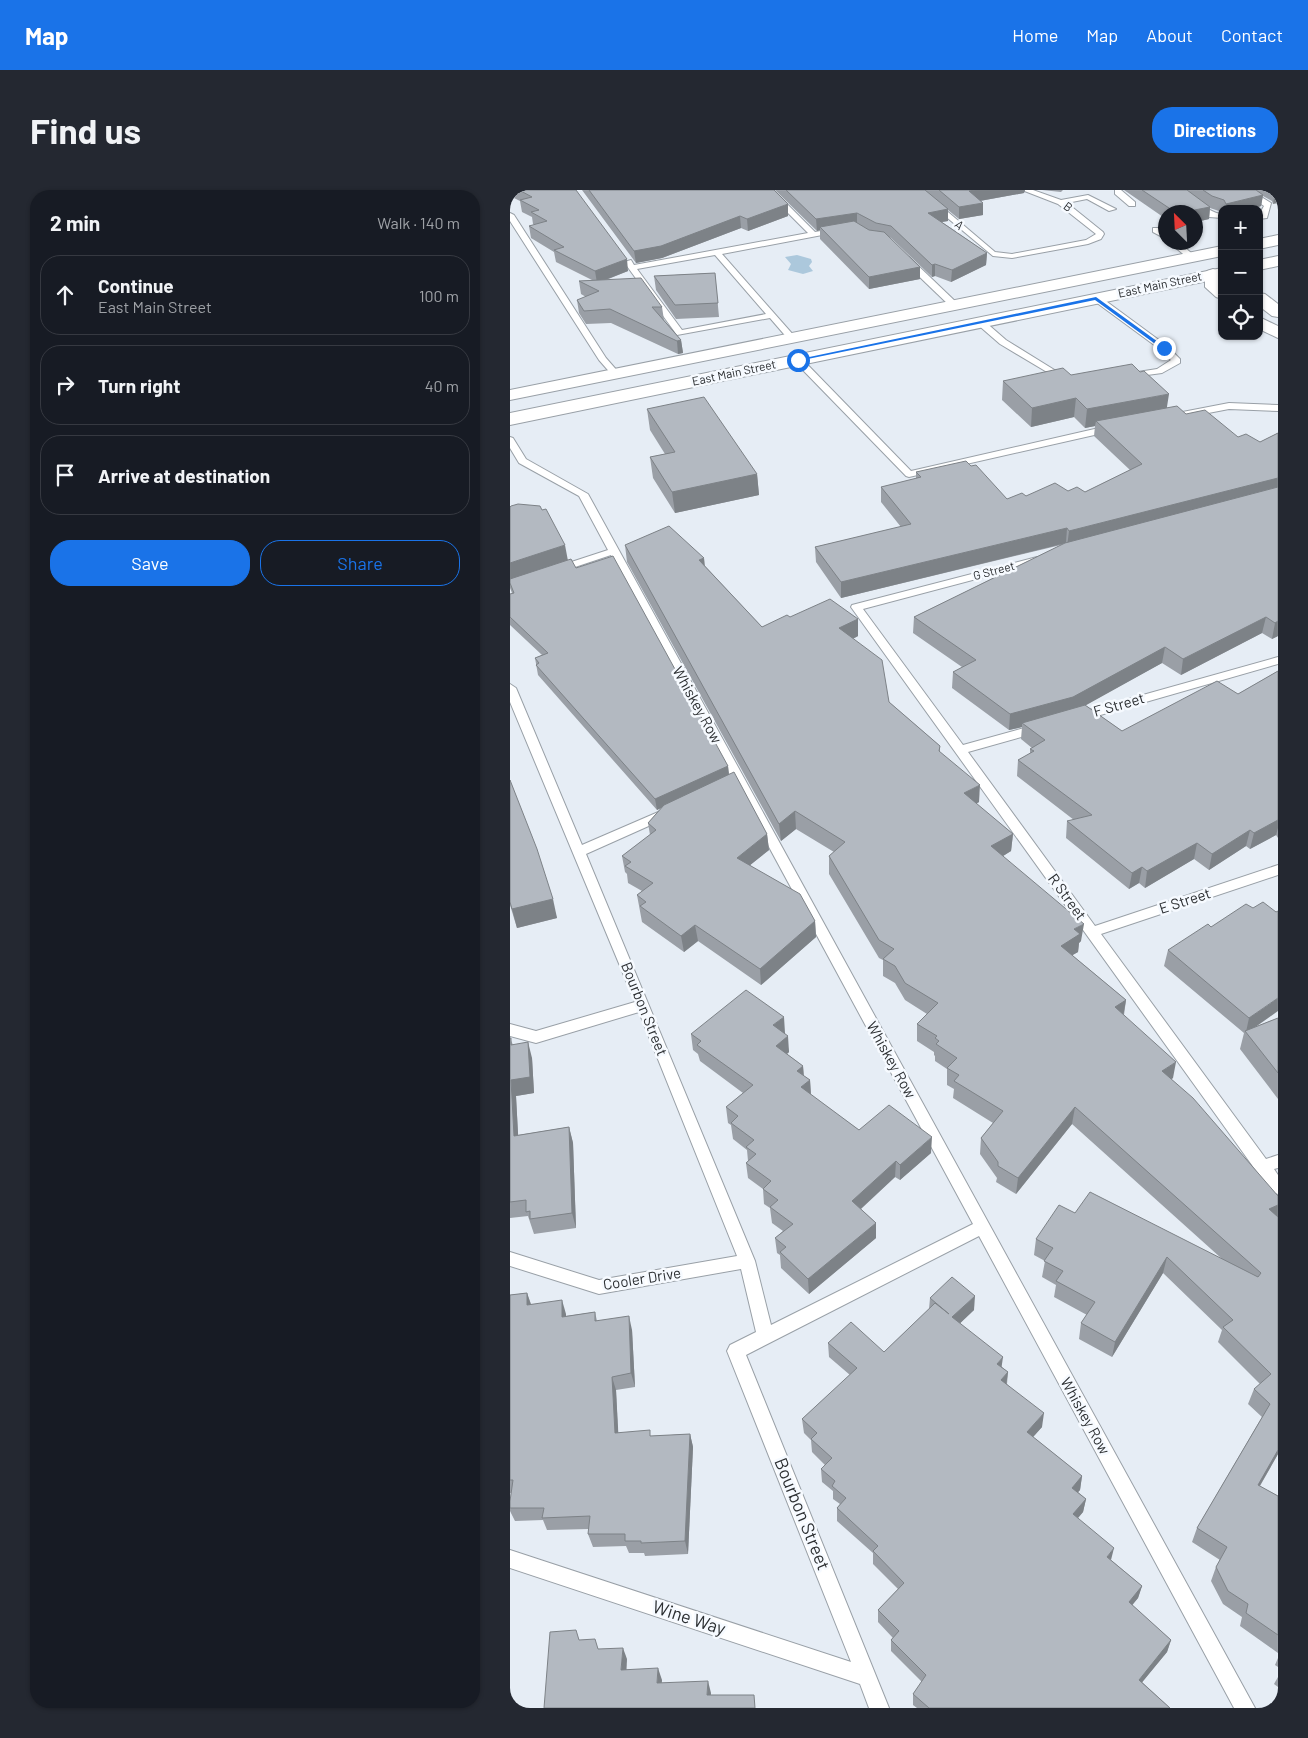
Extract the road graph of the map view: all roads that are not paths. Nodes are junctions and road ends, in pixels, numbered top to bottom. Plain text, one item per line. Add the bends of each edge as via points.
1 (769, 190) edge
2 (918, 190) edge
3 (1026, 190) edge
4 (1128, 190) edge
5 (1176, 190) edge
6 (1245, 190) edge
7 (1062, 202) junction
8 (1132, 204) dead end
9 (1112, 209) dead end
10 (510, 215) edge
11 (1218, 216) edge
12 (1263, 216) edge
13 (847, 229) edge
14 (813, 234) junction
15 (1098, 238) joint
16 (1278, 240) edge
17 (1263, 243) edge
18 (1183, 250) edge
19 (621, 252) edge
20 (716, 252) junction
21 (1218, 252) edge
22 (901, 254) edge
23 (1192, 257) junction
24 (1278, 261) edge
25 (1263, 264) edge
26 (632, 268) junction
27 (1218, 274) edge
28 (1218, 275) edge
29 (1218, 277) edge
30 (1218, 291) edge
31 (1096, 298) junction
32 (1263, 301) edge
33 (954, 305) junction
34 (1278, 312) edge
35 (771, 315) junction
36 (980, 322) junction
37 (1263, 325) edge
38 (1278, 333) edge
39 (792, 338) junction
40 (798, 360) junction
41 (616, 374) junction
42 (1115, 378) edge
43 (1072, 380) edge
44 (510, 396) edge
45 (1278, 408) edge
46 (510, 419) edge
47 (1154, 420) edge
48 (1126, 426) edge
49 (510, 440) edge
50 (614, 551) junction
51 (1048, 557) edge
52 (548, 573) edge
53 (856, 608) joint
54 (1278, 660) edge
55 (510, 688) edge
56 (960, 750) junction
57 (676, 808) edge
58 (579, 852) junction
59 (1278, 870) edge
60 (1092, 932) junction
61 (643, 1004) junction
62 (510, 1030) edge
63 (1278, 1161) edge
64 (1263, 1167) junction
65 (1278, 1187) edge
66 (982, 1227) junction
67 (510, 1260) edge
68 (747, 1261) junction
69 (765, 1336) junction
70 (510, 1559) edge
71 (867, 1677) junction
72 (879, 1708) edge
73 (1245, 1708) edge

1 - 14 lane
2 - 15 lane, A via 987,250 1001,256
3 - 7 lane, B
4 - 8 lane via 1118,192
5 - 11 lane via 1212,215
6 - 12 lane via 1268,205
7 - 9 lane via 1088,197
7 - 15 lane, B via 1098,231
10 - 41 lane via 603,360
13 - 14 lane
14 - 20 lane
16 - 17 main road
18 - 23 lane
19 - 26 lane
20 - 26 lane
20 - 35 lane
21 - 23 main road, East Main Street
22 - 33 lane
23 - 27 main road
23 - 33 main road, East Main Street
24 - 25 main road
26 - 35 lane via 680,333
28 - 31 main road, East Main Street
29 - 30 main road via 1213,287
31 - 36 main road, East Main Street
31 - 42 lane via 1177,361 1159,371
32 - 34 main road
33 - 39 main road, East Main Street
35 - 39 lane
36 - 40 main road, East Main Street
36 - 43 lane via 1003,342 1064,379
37 - 38 main road
39 - 41 main road, East Main Street
40 - 46 main road, East Main Street
40 - 48 lane via 909,474
41 - 44 main road, East Main Street
45 - 47 lane via 1229,406
49 - 50 lane, Whiskey Row via 522,461 582,494
50 - 52 lane
50 - 66 lane, Whiskey Row via 734,782
51 - 53 lane, G Street
53 - 56 lane, R Street
54 - 56 lane, F Street
55 - 58 lane, Bourbon Street
56 - 60 lane, R Street
57 - 58 lane
58 - 61 lane, Bourbon Street
59 - 60 lane, E Street
60 - 64 lane, R Street
61 - 62 lane via 536,1037
61 - 68 lane, Bourbon Street
63 - 64 lane
64 - 65 lane, R Street
66 - 69 lane
66 - 73 lane, Whiskey Row
67 - 68 lane, Cooler Drive via 599,1287
68 - 69 lane, Bourbon Street
69 - 71 lane, Bourbon Street via 736,1351
70 - 71 lane, Wine Way
71 - 72 lane, Bourbon Street

